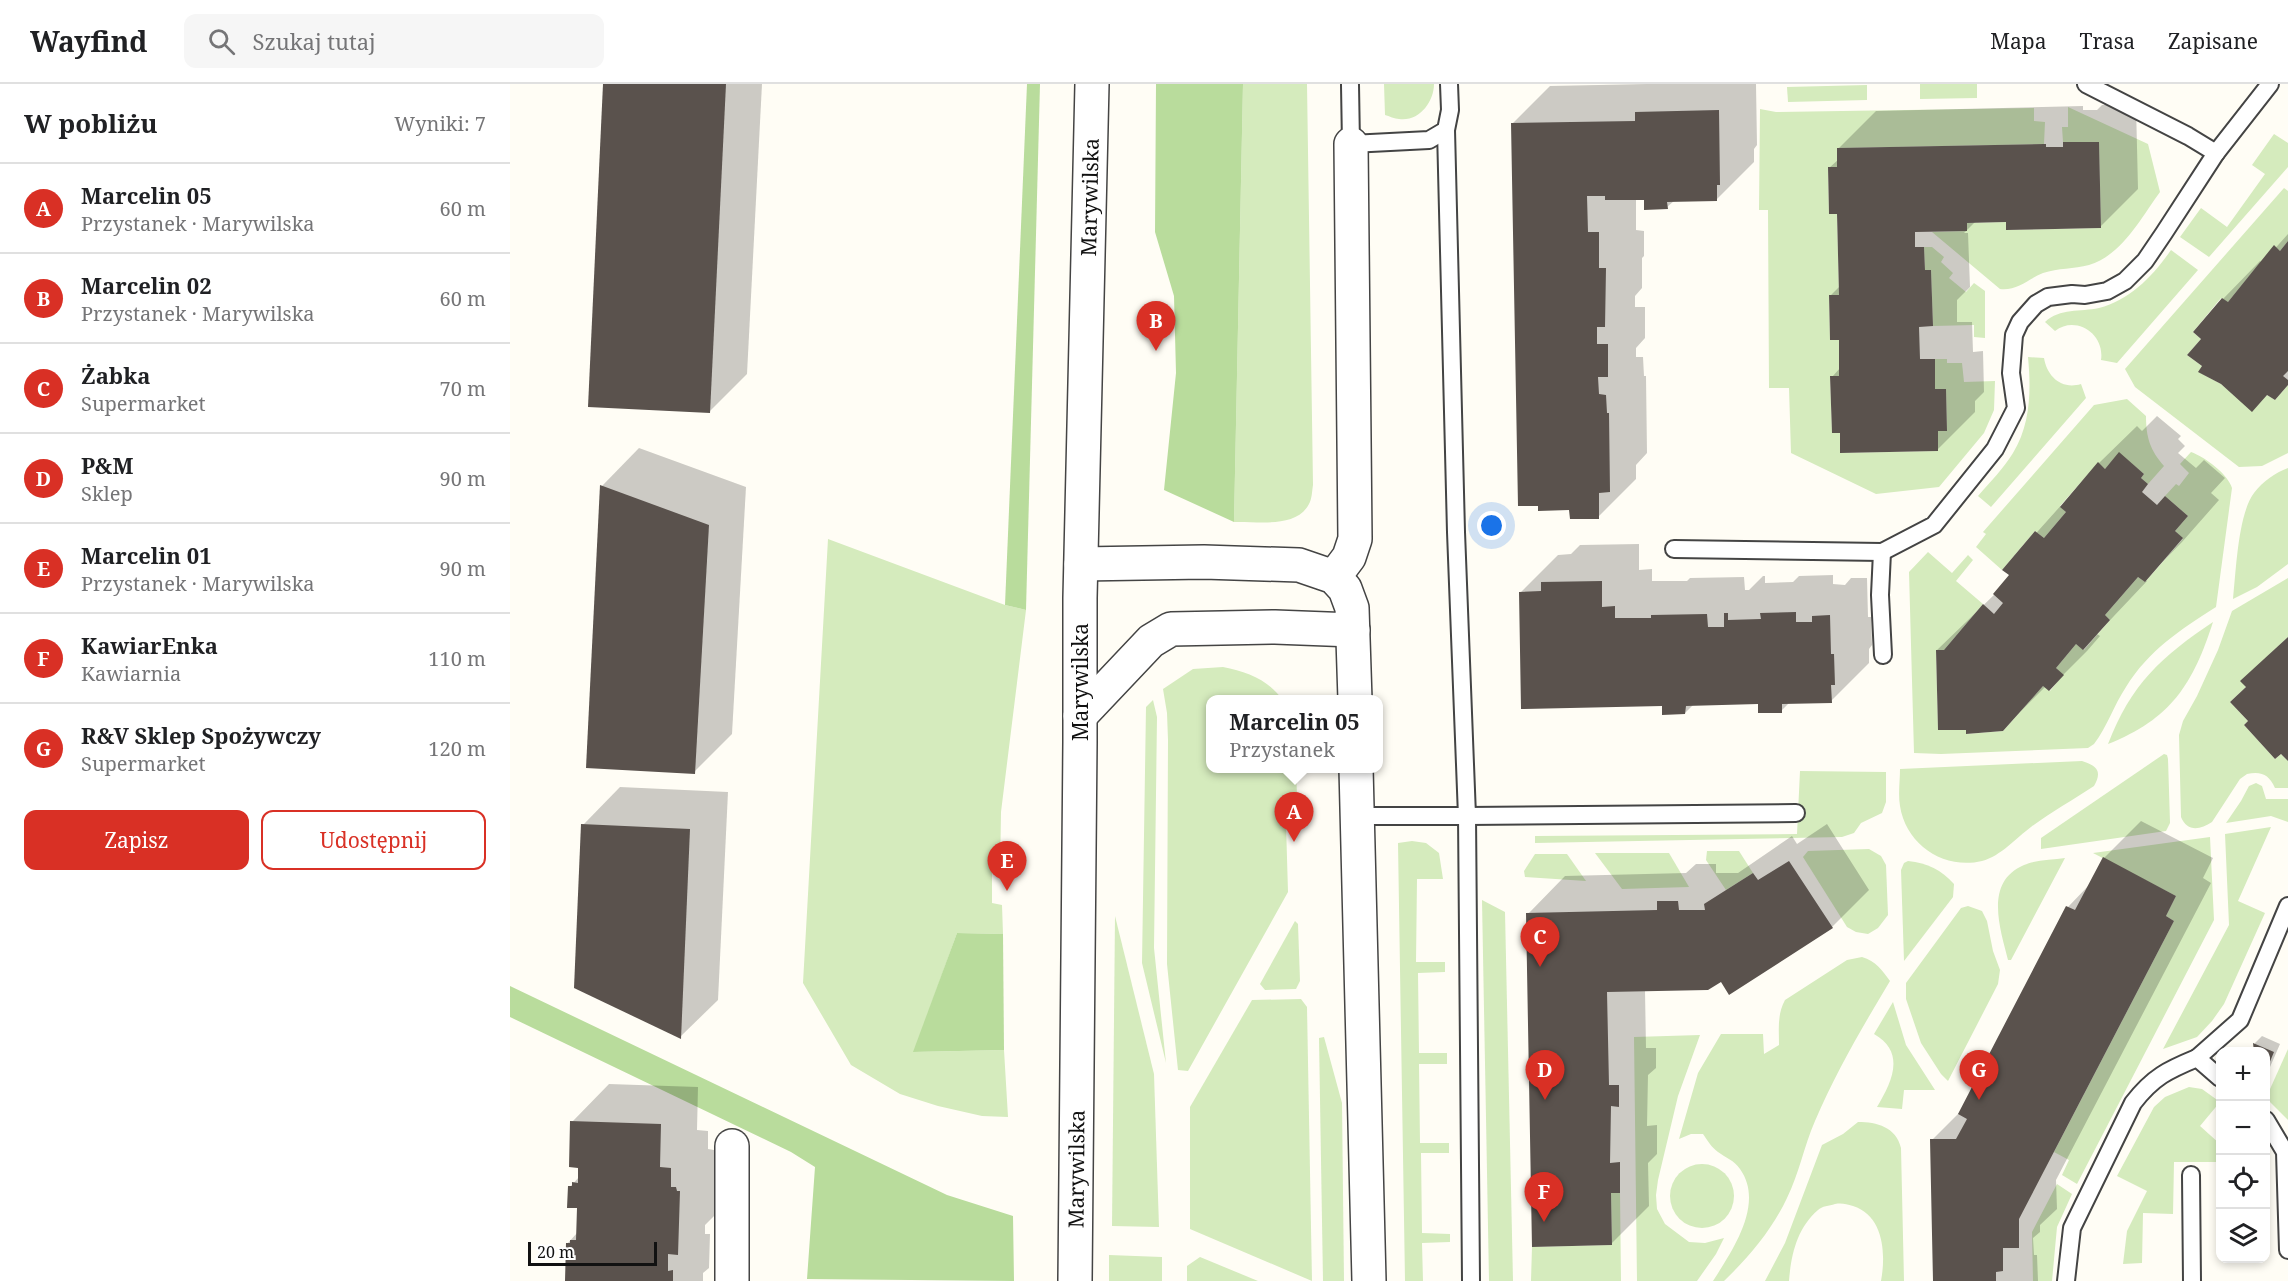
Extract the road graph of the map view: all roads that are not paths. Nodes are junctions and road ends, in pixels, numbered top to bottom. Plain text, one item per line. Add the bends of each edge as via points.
1 (1092, 84) edge
2 (1449, 84) edge
3 (2086, 84) edge
4 (2270, 84) edge
5 (1350, 85) edge
6 (1446, 130) junction
7 (1351, 144) junction
8 (2216, 153) junction
9 (1674, 549) dead end
10 (1882, 552) junction
11 (1081, 564) junction
12 (1334, 577) junction
13 (1353, 630) junction
14 (1883, 655) dead end
15 (1354, 695) edge
16 (1080, 716) junction
17 (1356, 773) edge
18 (1796, 813) dead end
19 (1358, 816) junction
20 (1467, 816) junction
21 (2288, 906) edge
22 (2197, 1058) junction
23 (2216, 1075) edge
24 (2270, 1127) edge
25 (732, 1146) dead end
26 (2191, 1175) dead end
27 (2288, 1250) edge
28 (732, 1281) edge
29 (1075, 1281) edge
30 (1369, 1281) edge
31 (1471, 1281) edge
32 (2066, 1281) edge
33 (2192, 1281) edge

1 - 11 street, Marywilska
2 - 6 lane
3 - 8 lane
4 - 8 lane
5 - 7 lane
6 - 7 lane via 1429,140
6 - 20 lane
7 - 12 street via 1355,539
8 - 10 lane via 2145,261 2125,281 2107,291 2048,297 2020,322 2014,335 2010,373 2016,408 1995,449 1934,525
9 - 10 lane
10 - 14 lane
11 - 12 street via 1299,565
11 - 16 street, Marywilska
12 - 13 street via 1346,590 1353,609
13 - 15 street
13 - 16 street via 1171,628 1150,641
16 - 29 street, Marywilska
17 - 19 street
18 - 20 lane
19 - 20 lane
19 - 30 street
20 - 31 lane
21 - 22 lane via 2240,1020
22 - 23 lane
22 - 32 lane via 2162,1073 2146,1085 2133,1103 2072,1228
24 - 27 lane via 2285,1152
25 - 28 street
26 - 33 lane

